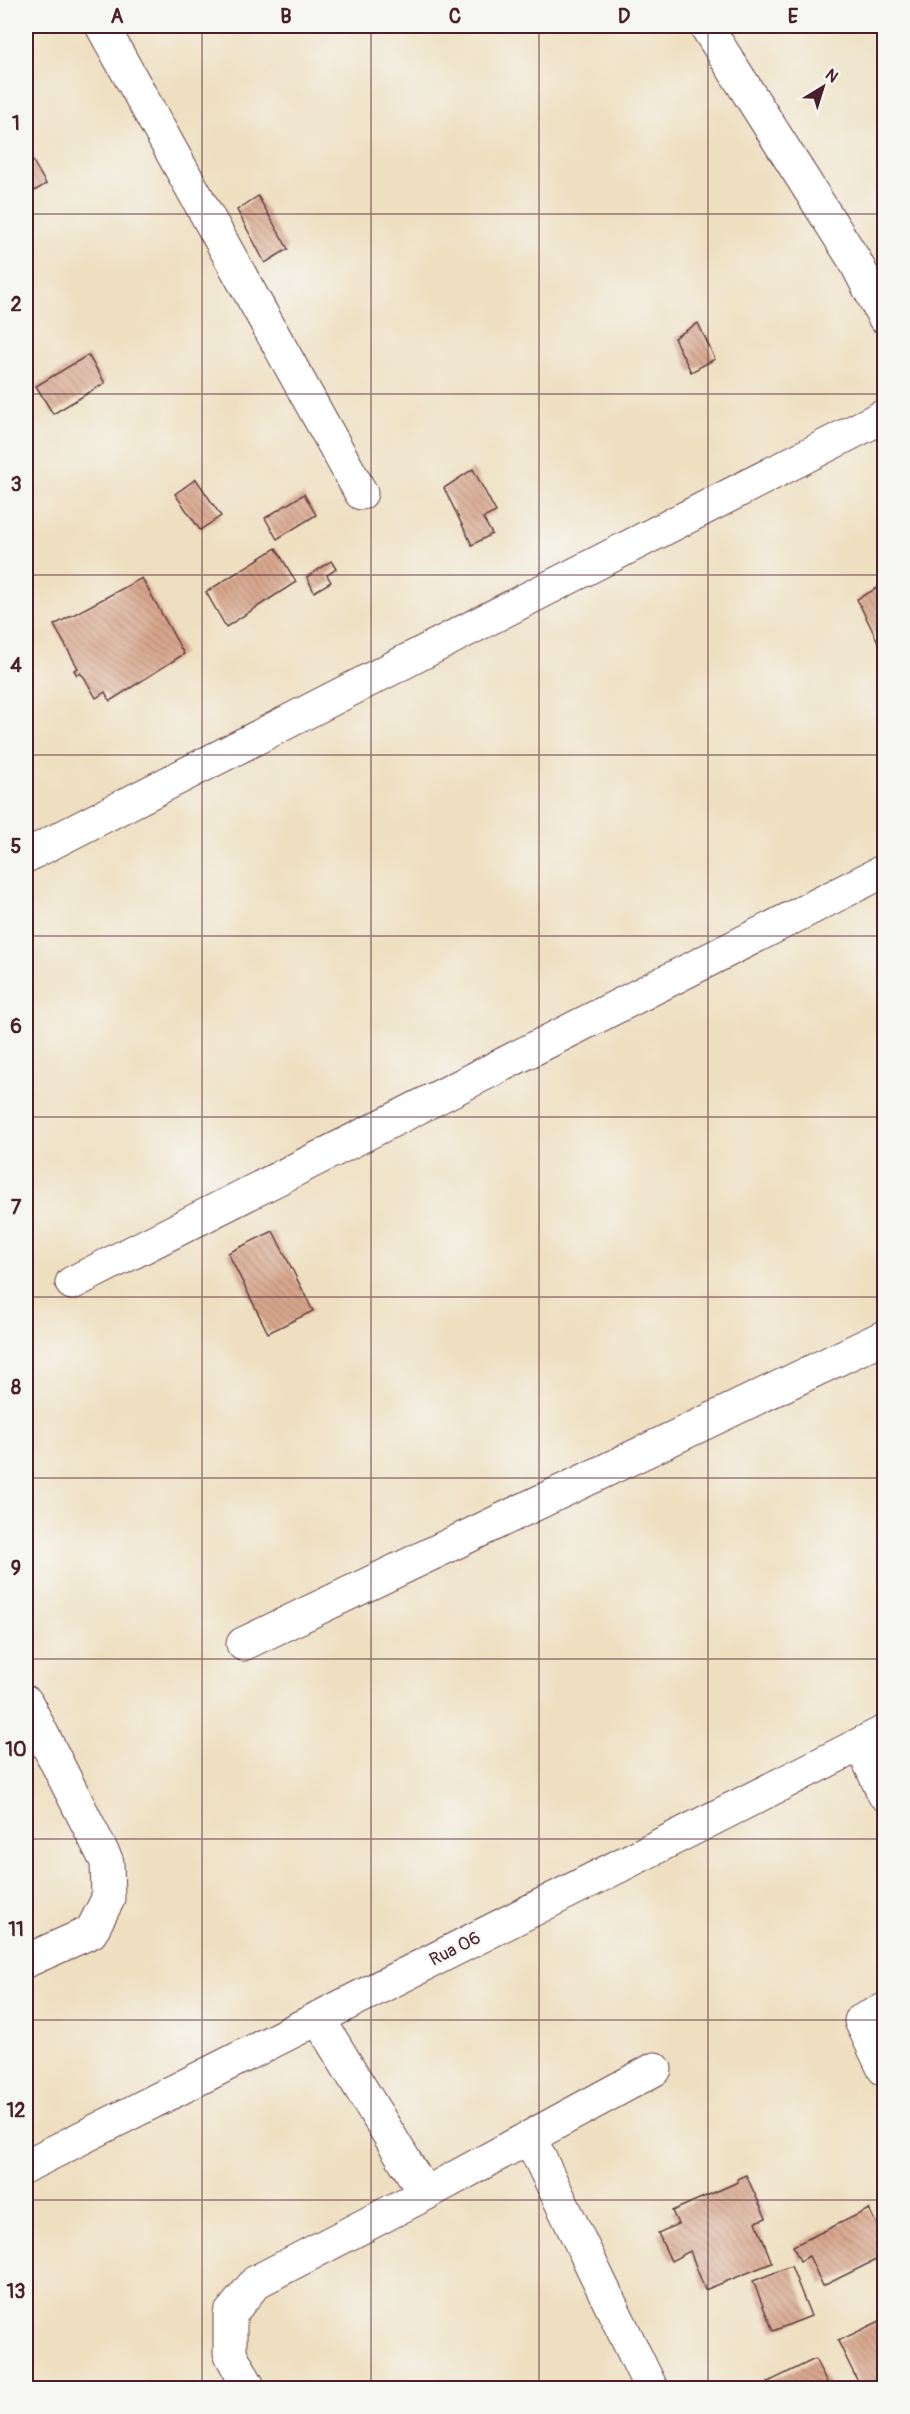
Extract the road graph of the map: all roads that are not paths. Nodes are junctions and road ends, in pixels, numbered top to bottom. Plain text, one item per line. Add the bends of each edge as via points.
1 (102, 26) edge
2 (706, 26) edge
3 (885, 317) edge
4 (885, 416) edge
5 (361, 493) dead end
6 (26, 856) edge
7 (885, 871) edge
8 (72, 1283) dead end
9 (885, 1337) edge
10 (243, 1644) dead end
11 (26, 1702) edge
12 (873, 1738) edge
13 (885, 1794) edge
14 (26, 1961) edge
15 (885, 2010) edge
16 (318, 2018) junction
17 (655, 2068) dead end
18 (885, 2069) edge
19 (530, 2138) junction
20 (26, 2166) edge
21 (425, 2194) junction
22 (249, 2388) edge
23 (651, 2388) edge

1 - 5 street
2 - 3 street via 855,261
4 - 6 street
7 - 8 street
9 - 10 street
11 - 14 street via 107,1862 108,1899 91,1932
12 - 13 street
12 - 16 street, Rua 06
15 - 18 street via 861,2021
16 - 20 street, Rua 06
16 - 21 street
17 - 19 street
19 - 21 street
19 - 23 street
21 - 22 street via 256,2282 230,2314 230,2353

